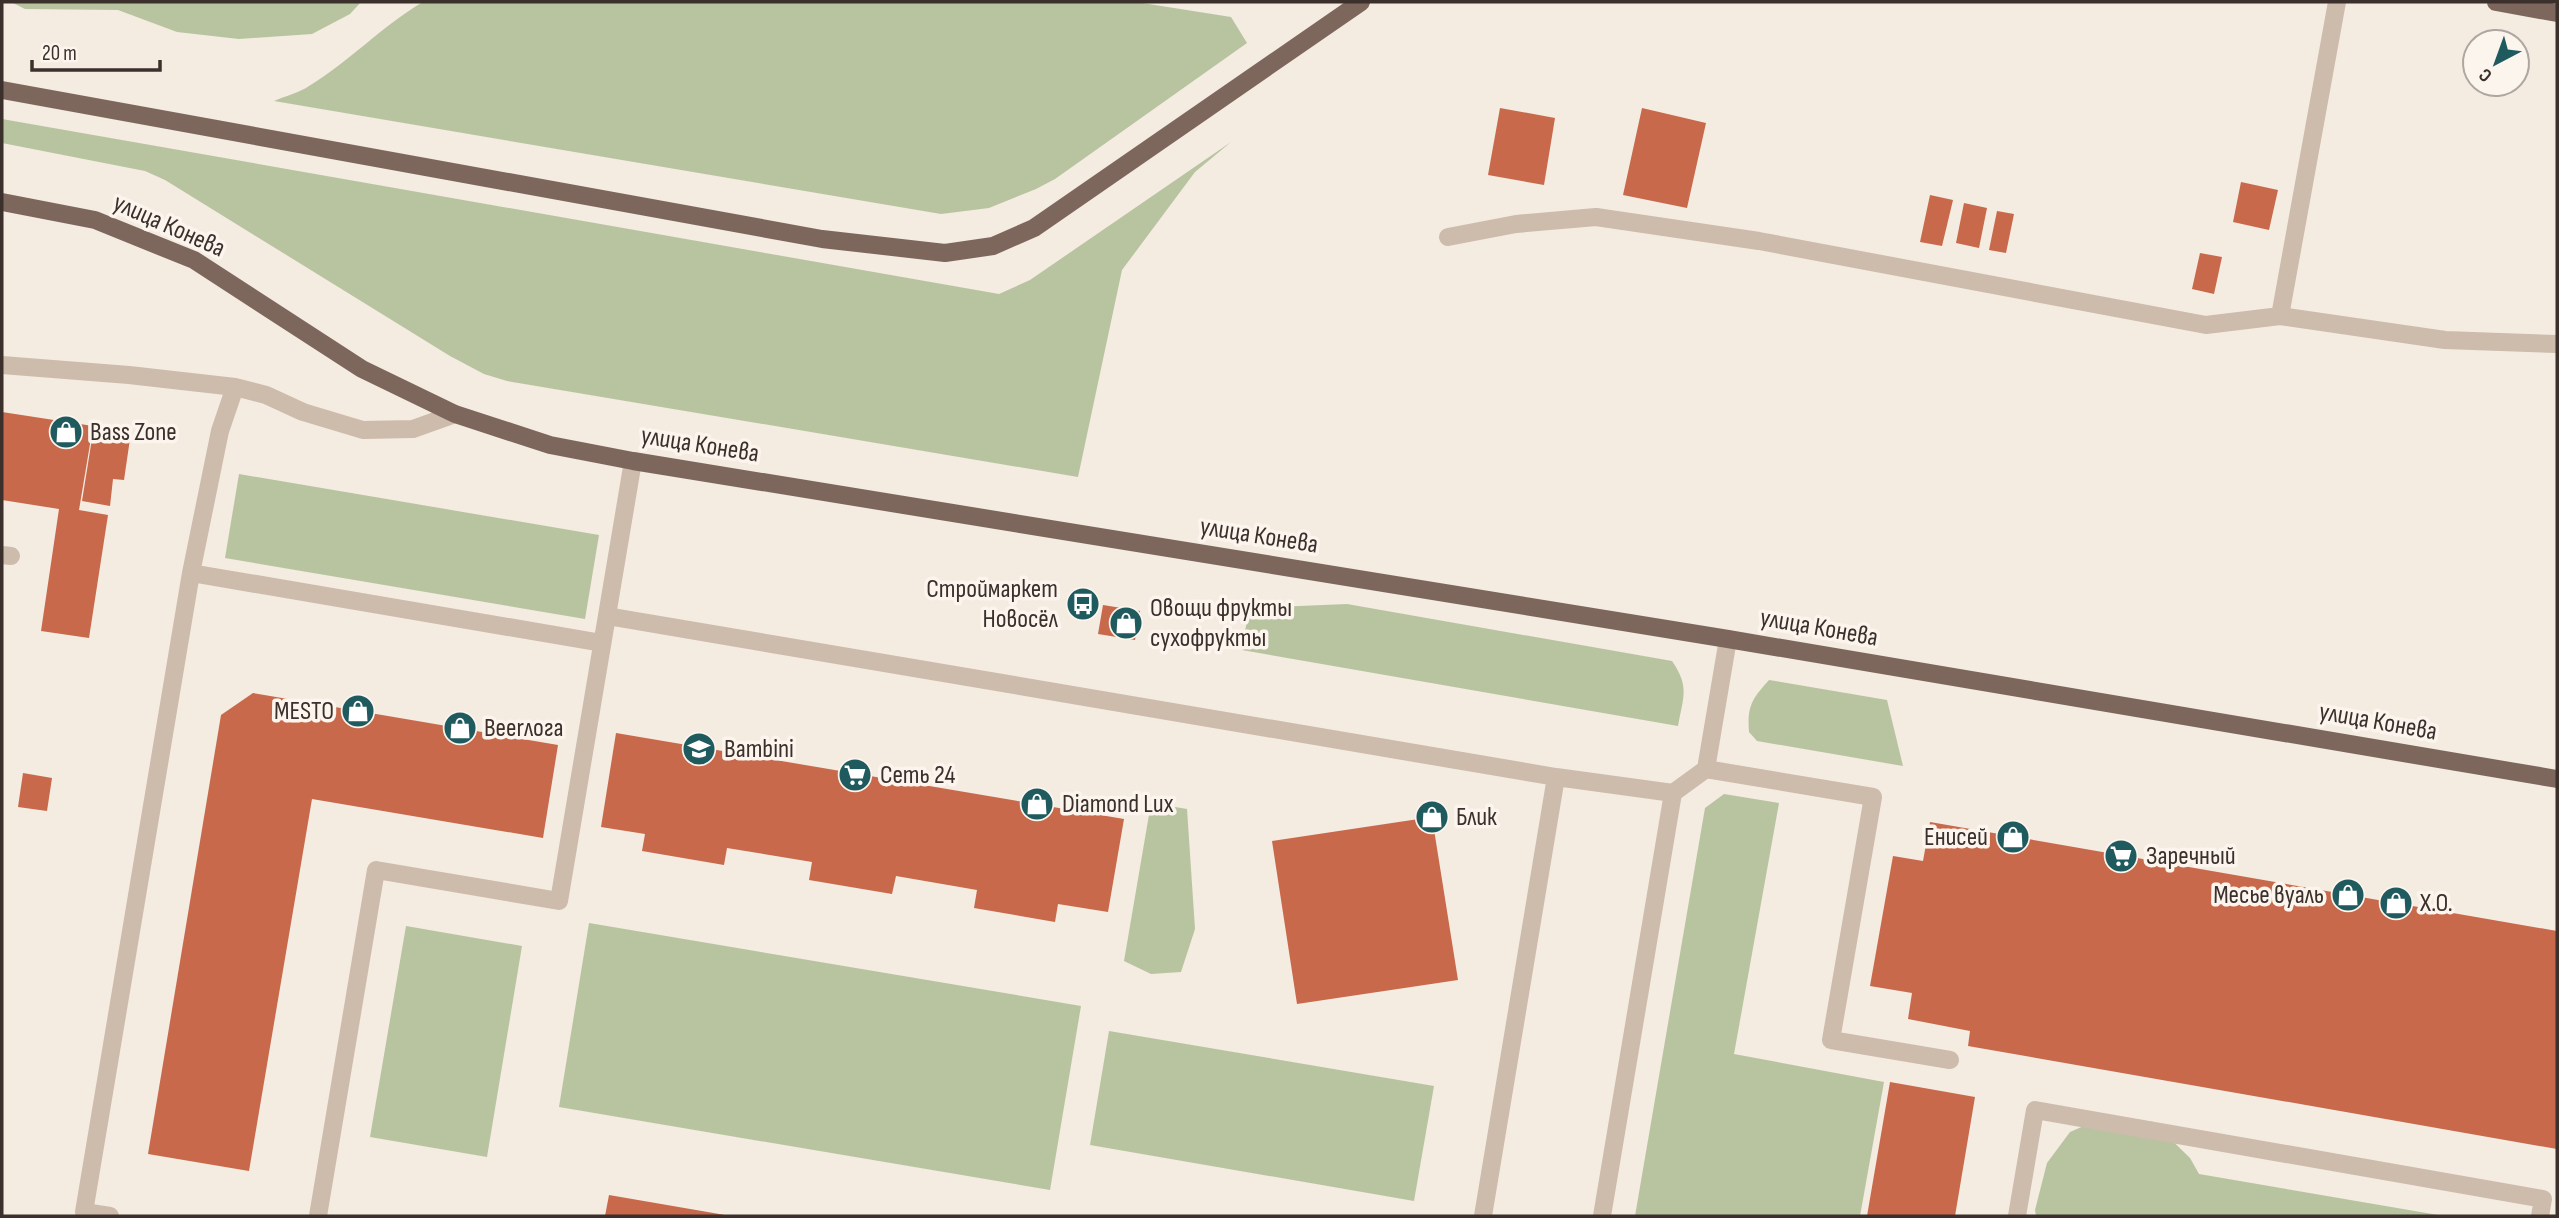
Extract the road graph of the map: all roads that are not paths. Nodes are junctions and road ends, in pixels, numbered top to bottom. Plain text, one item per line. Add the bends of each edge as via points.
1 (1361, 2) edge
2 (2337, 2) edge
3 (2496, 2) edge
4 (2557, 13) edge
5 (2, 90) edge
6 (2, 202) edge
7 (1448, 236) dead end
8 (2280, 316) junction
9 (2557, 344) edge
10 (2, 365) edge
11 (235, 387) junction
12 (455, 414) junction
13 (633, 461) junction
14 (191, 573) junction
15 (607, 617) junction
16 (1728, 639) junction
17 (602, 643) junction
18 (1706, 769) junction
19 (1556, 777) junction
20 (2557, 779) edge
21 (1673, 793) junction
22 (1950, 1060) dead end
23 (110, 1216) edge
24 (318, 1216) edge
25 (1483, 1216) edge
26 (1602, 1216) edge
27 (2017, 1216) edge
28 (2540, 1216) edge

1 - 5 main road via 1034,228 993,246 945,253 822,239
2 - 8 lane
3 - 4 main road
6 - 12 main road, улица Конева via 94,220 194,260 362,369
7 - 8 lane via 1596,216 1759,241 2206,326
8 - 9 lane via 2445,340
10 - 11 lane
11 - 12 lane via 363,430 413,429
11 - 14 lane via 220,432
12 - 13 main road, улица Конева via 550,444
13 - 15 lane
13 - 16 main road, улица Конева
14 - 17 lane
14 - 23 lane via 84,1212
15 - 17 lane
15 - 19 lane
16 - 18 lane
16 - 20 main road, улица Конева
17 - 24 lane via 559,901 376,870
18 - 21 lane
18 - 22 lane via 1873,797 1831,1040
19 - 21 lane
19 - 25 lane
21 - 26 lane
27 - 28 lane via 2035,1110 2543,1199

